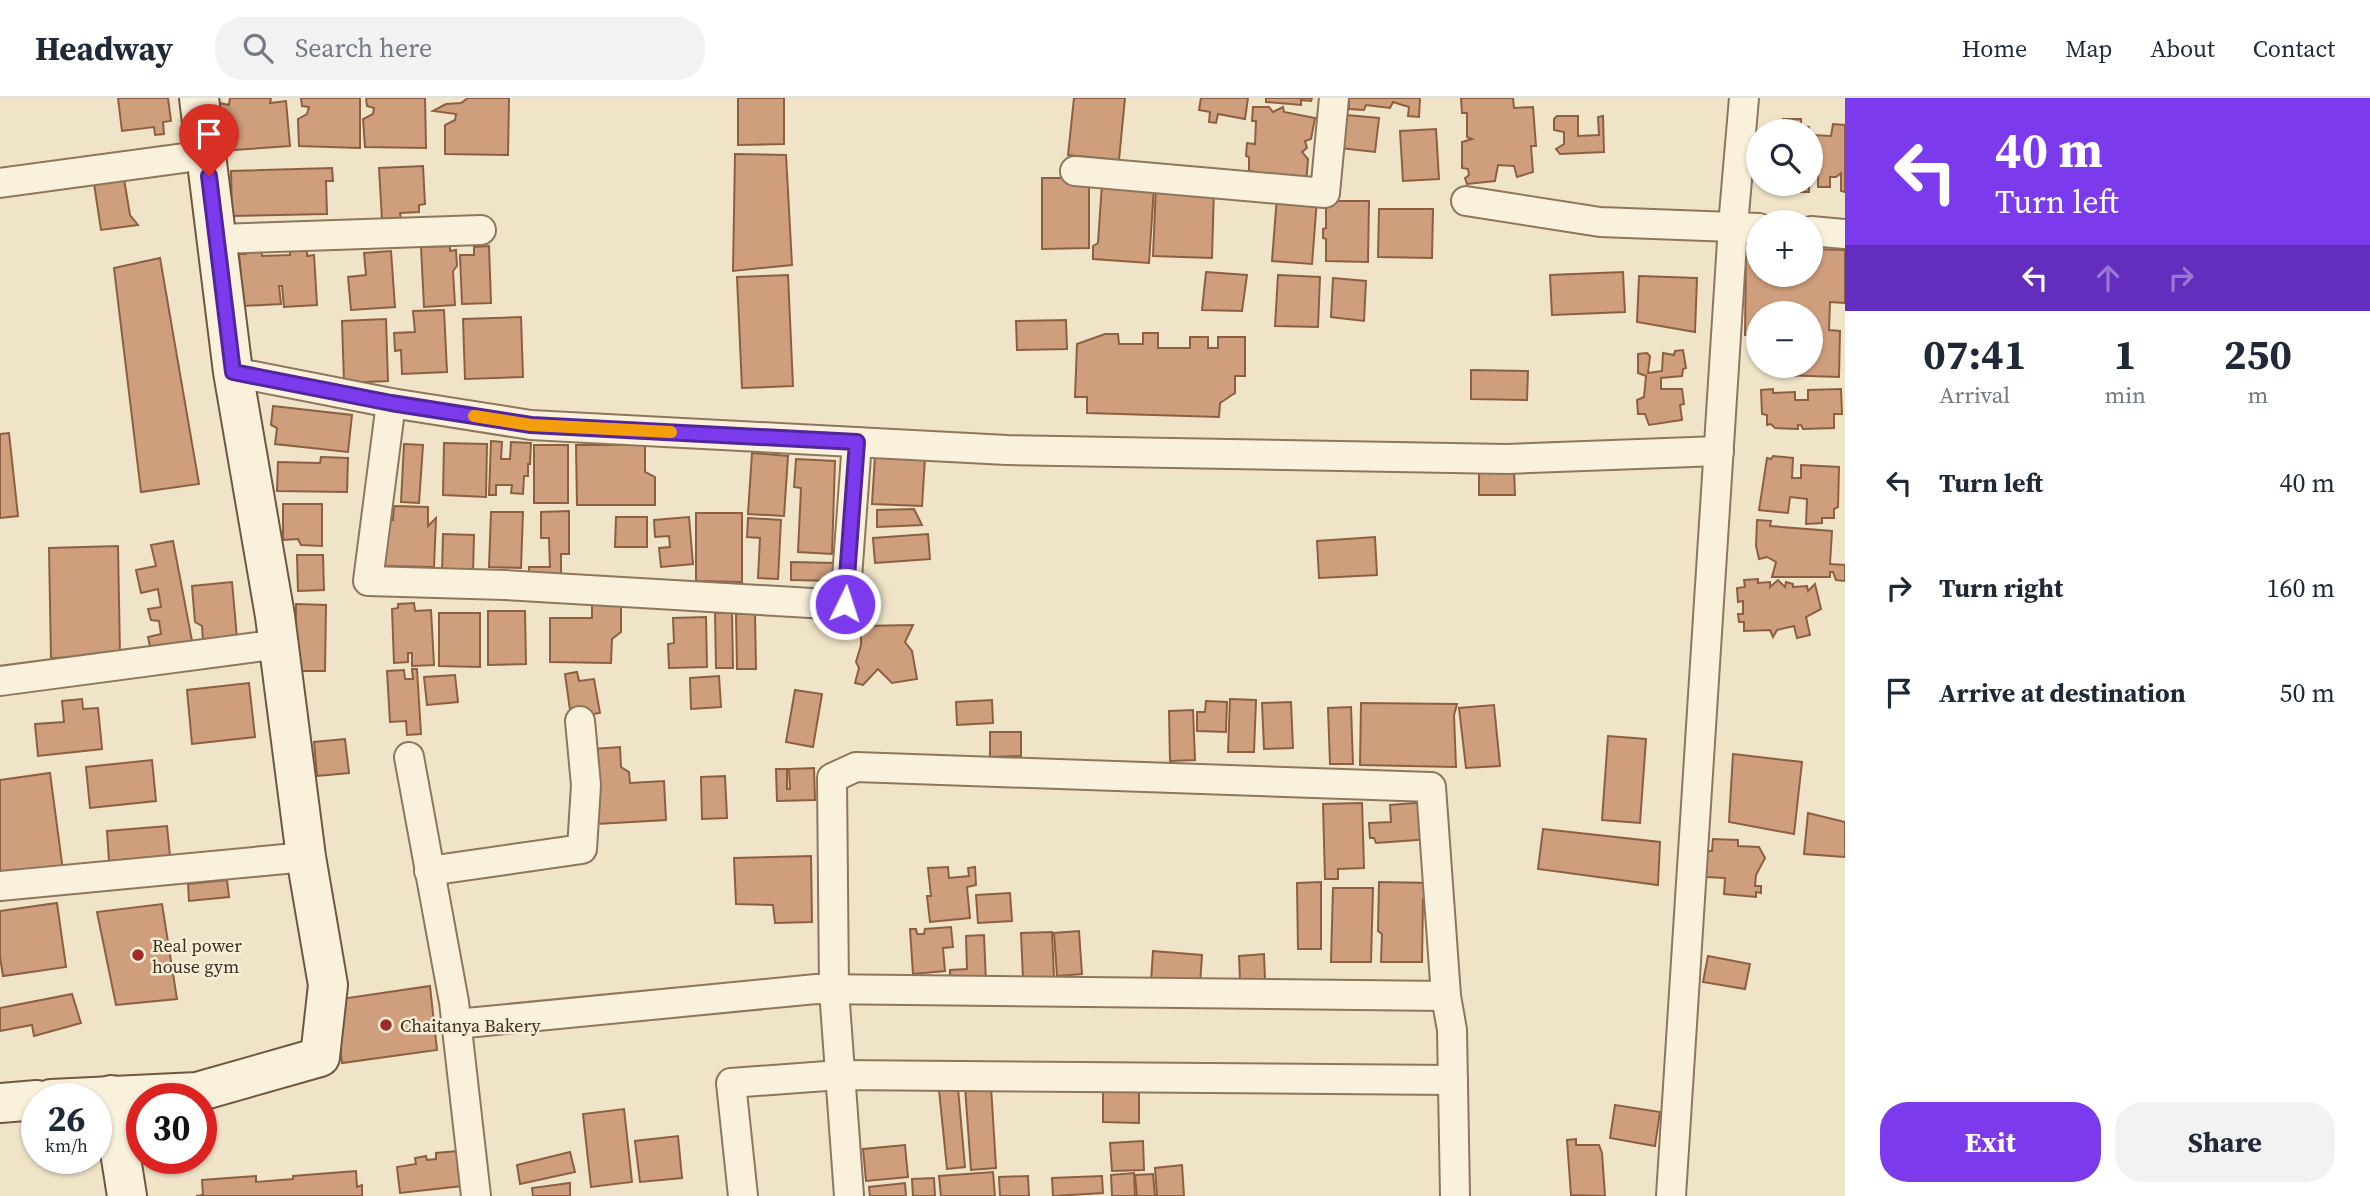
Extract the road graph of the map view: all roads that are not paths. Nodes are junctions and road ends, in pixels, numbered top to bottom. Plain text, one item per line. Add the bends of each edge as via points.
1 (199, 98) edge
2 (1334, 98) edge
3 (1744, 98) edge
4 (206, 155) junction
5 (1075, 171) dead end
6 (0, 183) edge
7 (1466, 201) dead end
8 (1746, 227) edge
9 (481, 230) dead end
10 (1823, 232) edge
11 (1845, 234) edge
12 (216, 239) junction
13 (233, 372) junction
14 (391, 403) junction
15 (857, 442) junction
16 (1719, 451) junction
17 (279, 644) junction
18 (0, 681) edge
19 (580, 721) dead end
20 (409, 757) dead end
21 (306, 857) junction
22 (429, 871) junction
23 (0, 886) edge
24 (834, 990) junction
25 (1446, 996) junction
26 (456, 1024) junction
27 (840, 1075) junction
28 (1453, 1080) junction
29 (112, 1095) edge
30 (21, 1101) edge
31 (112, 1101) edge
32 (0, 1103) edge
33 (127, 1196) edge
34 (476, 1196) edge
35 (743, 1196) edge
36 (849, 1196) edge
37 (1455, 1196) edge
38 (1671, 1196) edge

1 - 4 street
2 - 5 street via 1325,193
3 - 8 street
4 - 6 street
4 - 12 street
7 - 8 street via 1600,222
8 - 16 street
9 - 12 street
10 - 11 street
12 - 13 street
13 - 14 street
13 - 17 street
14 - 15 street via 531,425
14 - 15 street via 368,581 845,604
15 - 16 street via 1007,450 1507,459
16 - 38 street
17 - 18 street
17 - 21 street
19 - 22 street via 586,785 582,849
20 - 22 street
21 - 23 street
21 - 29 street via 328,985 320,1057 198,1093
22 - 26 street
24 - 25 street
24 - 25 street via 832,778 856,767 1432,788
24 - 26 street
24 - 27 street
25 - 28 street
26 - 34 street
27 - 28 street
27 - 35 street via 731,1083
27 - 36 street
28 - 37 street
30 - 32 street
31 - 33 street

